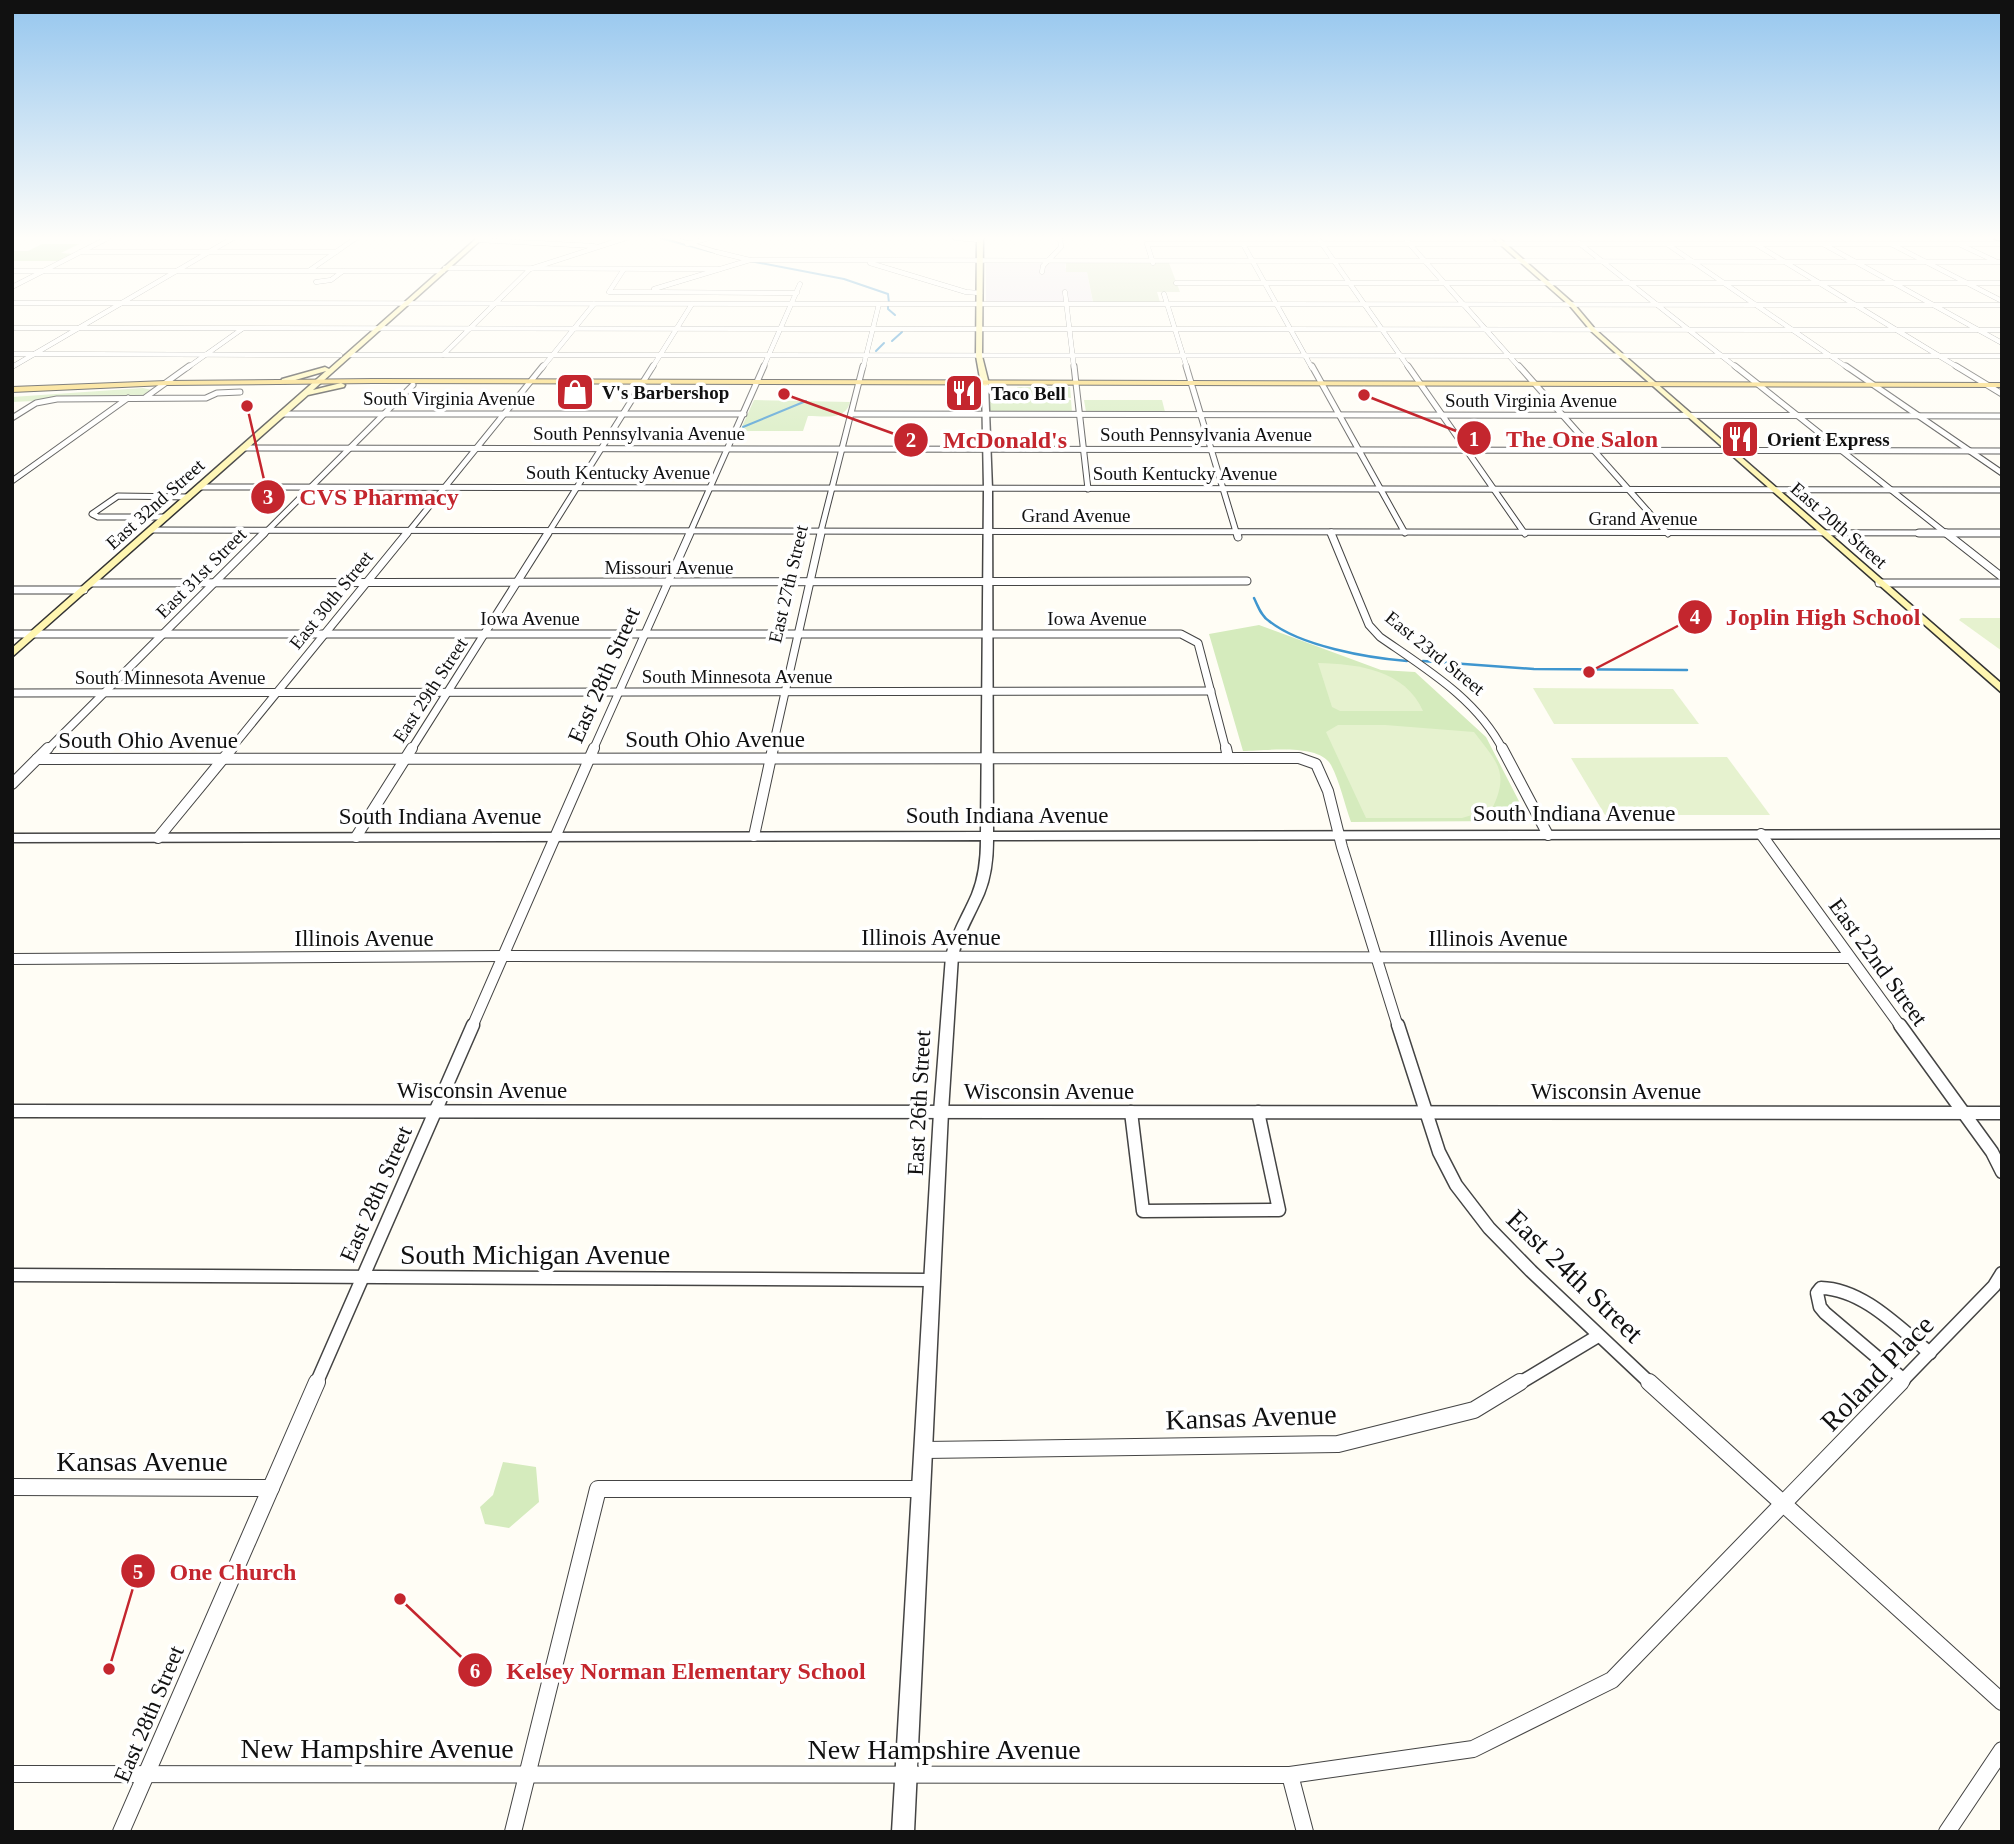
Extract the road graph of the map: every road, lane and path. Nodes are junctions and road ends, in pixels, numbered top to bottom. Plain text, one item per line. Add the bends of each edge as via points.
1 (88, 324) edge
2 (382, 324) edge
3 (475, 324) edge
4 (577, 324) edge
5 (679, 324) edge
6 (783, 324) edge
7 (874, 324) edge
8 (980, 324) edge
9 (1069, 324) edge
10 (1172, 324) edge
11 (1288, 324) edge
12 (1378, 324) edge
13 (1481, 324) edge
14 (1588, 324) edge
15 (1681, 324) edge
16 (1784, 324) edge
17 (1886, 324) edge
18 (1967, 324) edge
19 (12, 328) edge
20 (81, 328) junction
21 (244, 328) junction
22 (376, 329) junction
23 (470, 329) junction
24 (573, 329) junction
25 (676, 329) junction
26 (781, 329) junction
27 (873, 329) junction
28 (980, 329) junction
29 (1070, 330) junction
30 (1174, 330) junction
31 (1291, 330) junction
32 (1382, 330) junction
33 (1486, 330) junction
34 (1593, 330) junction
35 (1689, 330) junction
36 (1793, 330) junction
37 (1896, 330) junction
38 (1978, 330) junction
39 (2002, 330) edge
40 (2002, 343) edge
41 (12, 354) edge
42 (35, 354) junction
43 (207, 355) junction
44 (345, 355) junction
45 (443, 355) junction
46 (552, 355) junction
47 (660, 355) junction
48 (769, 355) junction
49 (866, 355) junction
50 (979, 356) junction
51 (1073, 356) junction
52 (1181, 356) junction
53 (1306, 356) junction
54 (1401, 356) junction
55 (1510, 356) junction
56 (1622, 356) junction
57 (1722, 356) junction
58 (1831, 356) junction
59 (1939, 356) junction
60 (2002, 356) edge
61 (12, 367) edge
62 (328, 370) junction
63 (285, 381) junction
64 (472, 382) junction
65 (343, 383) junction
66 (530, 383) junction
67 (643, 383) junction
68 (758, 383) junction
69 (858, 384) junction
70 (985, 384) junction
71 (1077, 384) junction
72 (1190, 384) junction
73 (1321, 384) junction
74 (1421, 384) junction
75 (163, 385) junction
76 (413, 385) junction
77 (1535, 385) junction
78 (1655, 385) junction
79 (1758, 385) junction
80 (1873, 385) junction
81 (1987, 385) junction
82 (2002, 385) edge
83 (275, 386) junction
84 (312, 386) junction
85 (12, 390) edge
86 (240, 391) dead end
87 (2002, 394) edge
88 (12, 396) edge
89 (128, 398) junction
90 (146, 398) junction
91 (294, 398) junction
92 (281, 414) junction
93 (384, 414) junction
94 (504, 414) junction
95 (624, 414) junction
96 (744, 414) junction
97 (850, 414) junction
98 (986, 415) junction
99 (1080, 415) junction
100 (1200, 415) junction
101 (1338, 415) junction
102 (1443, 415) junction
103 (1563, 416) junction
104 (1690, 416) junction
105 (1798, 416) junction
106 (1919, 416) junction
107 (2002, 416) edge
108 (14, 417) edge
109 (243, 448) junction
110 (349, 448) junction
111 (476, 449) junction
112 (602, 449) junction
113 (728, 449) junction
114 (842, 449) junction
115 (986, 449) junction
116 (1083, 450) junction
117 (1211, 450) junction
118 (1358, 450) junction
119 (1467, 450) junction
120 (1594, 450) junction
121 (1729, 450) junction
122 (1842, 450) junction
123 (1970, 451) junction
124 (2002, 451) edge
125 (2002, 473) edge
126 (12, 481) edge
127 (200, 487) junction
128 (310, 487) junction
129 (444, 487) junction
130 (577, 488) junction
131 (711, 488) junction
132 (832, 488) junction
133 (1223, 488) junction
134 (1380, 488) junction
135 (988, 489) junction
136 (1087, 489) junction
137 (1494, 489) junction
138 (1629, 489) junction
139 (1772, 489) junction
140 (1892, 490) junction
141 (2002, 490) edge
142 (189, 497) junction
143 (166, 517) junction
144 (151, 530) junction
145 (267, 531) junction
146 (408, 531) junction
147 (550, 531) junction
148 (692, 531) junction
149 (821, 531) junction
150 (988, 531) junction
151 (1331, 533) junction
152 (1405, 533) junction
153 (1822, 533) junction
154 (1947, 533) junction
155 (2002, 533) edge
156 (1525, 534) junction
157 (1668, 534) junction
158 (1238, 535) junction
159 (2002, 577) edge
160 (988, 581) junction
161 (1247, 581) dead end
162 (214, 583) junction
163 (366, 583) junction
164 (517, 583) junction
165 (669, 583) junction
166 (808, 583) junction
167 (1879, 583) junction
168 (2002, 583) edge
169 (88, 586) junction
170 (12, 587) edge
171 (987, 633) junction
172 (12, 634) edge
173 (34, 634) junction
174 (163, 634) junction
175 (324, 634) junction
176 (485, 634) junction
177 (646, 634) junction
178 (798, 634) junction
179 (12, 654) edge
180 (2002, 690) edge
181 (786, 691) junction
182 (988, 691) junction
183 (1211, 691) junction
184 (12, 692) edge
185 (104, 692) junction
186 (276, 692) junction
187 (448, 692) junction
188 (620, 692) junction
189 (590, 758) junction
190 (772, 758) junction
191 (988, 758) junction
192 (1228, 758) junction
193 (37, 759) junction
194 (221, 759) junction
195 (405, 759) junction
196 (1308, 760) joint
197 (12, 784) edge
198 (1761, 834) junction
199 (2002, 834) edge
200 (1342, 835) junction
201 (1548, 835) junction
202 (555, 836) junction
203 (754, 836) junction
204 (988, 836) junction
205 (356, 837) junction
206 (12, 838) edge
207 (158, 838) junction
208 (503, 956) junction
209 (952, 956) junction
210 (1377, 958) junction
211 (1850, 958) junction
212 (12, 959) edge
213 (12, 1111) edge
214 (436, 1111) junction
215 (941, 1112) junction
216 (1131, 1112) junction
217 (1258, 1112) junction
218 (1425, 1112) junction
219 (1964, 1113) junction
220 (2002, 1113) edge
221 (2002, 1172) edge
222 (2002, 1273) edge
223 (12, 1275) edge
224 (362, 1277) junction
225 (932, 1280) junction
226 (1598, 1336) junction
227 (1930, 1353) junction
228 (1904, 1380) junction
229 (924, 1450) junction
230 (12, 1487) edge
231 (271, 1488) junction
232 (922, 1489) junction
233 (1784, 1504) junction
234 (2002, 1702) edge
235 (2002, 1750) edge
236 (12, 1774) edge
237 (146, 1774) junction
238 (527, 1775) junction
239 (906, 1775) junction
240 (1290, 1775) junction
241 (121, 1832) edge
242 (513, 1832) edge
243 (903, 1832) edge
244 (1305, 1832) edge
245 (1947, 1832) edge

1 - 20 street
2 - 22 main road
3 - 23 street
4 - 24 street, East 30th Street
5 - 25 street, East 29th Street
6 - 26 street, East 28th Street
7 - 27 street, East 27th Street
8 - 28 main road
9 - 29 street
10 - 30 street
11 - 31 street
12 - 32 street
13 - 33 street
14 - 34 main road, East 20th Street
15 - 35 street
16 - 36 street
17 - 37 street
18 - 38 street
19 - 20 street
20 - 21 street
20 - 42 street
21 - 22 street
21 - 43 street
22 - 23 street
22 - 44 main road
23 - 24 street
23 - 45 street
24 - 25 street
24 - 46 street, East 30th Street
25 - 26 street
25 - 47 street, East 29th Street
26 - 27 street
26 - 48 street, East 28th Street
27 - 28 street
27 - 49 street, East 27th Street
28 - 29 street
28 - 50 main road
29 - 30 street
29 - 51 street
30 - 31 street
30 - 52 street
31 - 32 street
31 - 53 street
32 - 33 street
32 - 54 street
33 - 34 street
33 - 55 street
34 - 35 street
34 - 56 main road, East 20th Street
35 - 36 street
35 - 57 street
36 - 37 street
36 - 58 street
37 - 38 street
37 - 59 street
38 - 39 street
38 - 40 street
41 - 42 street
42 - 43 street
42 - 61 street
43 - 44 street
43 - 75 street
44 - 45 street
44 - 62 main road
45 - 46 street
46 - 47 street
46 - 66 street, East 30th Street
47 - 48 street
47 - 67 street, East 29th Street
48 - 49 street
48 - 68 street, East 28th Street
49 - 50 street
49 - 69 street, East 27th Street
50 - 51 street
50 - 70 main road
51 - 52 street
51 - 71 street
52 - 53 street
52 - 72 street
53 - 54 street
53 - 73 street
54 - 55 street
54 - 74 street
55 - 56 street
55 - 77 street
56 - 57 street
56 - 78 main road, East 20th Street
57 - 58 street
57 - 79 street
58 - 59 street
58 - 80 street
59 - 60 street
59 - 81 street
62 - 63 main road
62 - 65 main road
62 - 84 main road
63 - 75 main road
63 - 84 main road
64 - 65 main road
64 - 66 main road
64 - 76 main road
65 - 76 main road
65 - 84 main road
65 - 84 main road
66 - 67 main road
66 - 94 street, East 30th Street
67 - 68 main road
67 - 95 street, East 29th Street
68 - 69 main road
68 - 96 street, East 28th Street
69 - 70 main road
69 - 97 street, East 27th Street
70 - 71 main road
70 - 98 street, East 26th Street
71 - 72 main road
71 - 99 street
72 - 73 main road
72 - 100 street
73 - 74 main road
73 - 101 street
74 - 77 main road
74 - 102 street
75 - 83 main road
75 - 85 main road
75 - 88 main road
75 - 90 street
76 - 93 street, East 31st Street
77 - 78 main road
77 - 103 street
78 - 79 main road
78 - 104 main road, East 20th Street
79 - 80 main road
79 - 105 street
80 - 81 main road
80 - 106 street
81 - 82 main road
81 - 87 street
83 - 84 main road
83 - 91 main road via 294,391
84 - 91 main road
84 - 92 main road, East 32nd Street
86 - 90 street via 206,398
89 - 90 street
89 - 108 street via 46,400
89 - 126 street
91 - 92 main road
92 - 93 street, South Virginia Avenue
92 - 109 main road, East 32nd Street
93 - 94 street, South Virginia Avenue
93 - 110 street, East 31st Street
94 - 95 street, South Virginia Avenue
94 - 111 street, East 30th Street
95 - 96 street, South Virginia Avenue
95 - 112 street, East 29th Street
96 - 113 street, East 28th Street
97 - 98 street, South Virginia Avenue
97 - 114 street, East 27th Street
98 - 99 street, South Virginia Avenue
98 - 115 street, East 26th Street
99 - 100 street, South Virginia Avenue
99 - 116 street
100 - 101 street, South Virginia Avenue
100 - 117 street
101 - 102 street, South Virginia Avenue
101 - 118 street
102 - 103 street, South Virginia Avenue
102 - 119 street
103 - 104 street, South Virginia Avenue
103 - 120 street
104 - 105 street, South Virginia Avenue
104 - 121 main road, East 20th Street
105 - 106 street, South Virginia Avenue
105 - 122 street
106 - 107 street, South Virginia Avenue
106 - 123 street
109 - 110 street, South Pennsylvania Avenue
109 - 127 main road, East 32nd Street
110 - 111 street, South Pennsylvania Avenue
110 - 128 street, East 31st Street
111 - 112 street, South Pennsylvania Avenue
111 - 129 street, East 30th Street
112 - 113 street, South Pennsylvania Avenue
112 - 130 street, East 29th Street
113 - 114 street, South Pennsylvania Avenue
113 - 131 street, East 28th Street
114 - 115 street, South Pennsylvania Avenue
114 - 132 street, East 27th Street
115 - 116 street, South Pennsylvania Avenue
115 - 135 street, East 26th Street
116 - 117 street, South Pennsylvania Avenue
116 - 136 street
117 - 118 street, South Pennsylvania Avenue
117 - 133 street
118 - 119 street, South Pennsylvania Avenue
118 - 134 street
119 - 120 street, South Pennsylvania Avenue
119 - 137 street
120 - 121 street, South Pennsylvania Avenue
120 - 138 street
121 - 122 street, South Pennsylvania Avenue
121 - 139 main road, East 20th Street
122 - 123 street, South Pennsylvania Avenue
122 - 140 street
123 - 124 street, South Pennsylvania Avenue
123 - 125 street
127 - 128 street, South Kentucky Avenue
127 - 142 main road, East 32nd Street
128 - 129 street, South Kentucky Avenue
128 - 145 street, East 31st Street
129 - 130 street, South Kentucky Avenue
129 - 146 street, East 30th Street
130 - 131 street, South Kentucky Avenue
130 - 147 street, East 29th Street
131 - 132 street, South Kentucky Avenue
131 - 148 street, East 28th Street
132 - 135 street, South Kentucky Avenue
132 - 149 street, East 27th Street
133 - 134 street, South Kentucky Avenue
133 - 136 street, South Kentucky Avenue
133 - 158 street
134 - 137 street, South Kentucky Avenue
134 - 152 street
135 - 136 street, South Kentucky Avenue
135 - 150 street, East 26th Street
137 - 138 street, South Kentucky Avenue
137 - 156 street
138 - 139 street, South Kentucky Avenue
138 - 157 street
139 - 140 street, South Kentucky Avenue
139 - 153 main road, East 20th Street
140 - 141 street, South Kentucky Avenue
140 - 154 street
142 - 143 main road, East 32nd Street
142 - 143 street via 118,496 92,514
143 - 144 main road, East 32nd Street
144 - 145 street, Grand Avenue
144 - 169 main road, East 32nd Street
145 - 146 street, Grand Avenue
145 - 162 street, East 31st Street
146 - 147 street, Grand Avenue
146 - 163 street, East 30th Street
147 - 148 street, Grand Avenue
147 - 164 street, East 29th Street
148 - 149 street, Grand Avenue
148 - 165 street, East 28th Street
149 - 150 street, Grand Avenue
149 - 166 street, East 27th Street
150 - 158 street, Grand Avenue
150 - 160 street, East 26th Street
151 - 152 street, Grand Avenue
151 - 158 street, Grand Avenue
151 - 201 street, East 23rd Street via 1369,625 1462,696 1492,728
152 - 156 street, Grand Avenue
153 - 154 street, Grand Avenue
153 - 157 street, Grand Avenue
153 - 167 main road, East 20th Street
154 - 155 street, Grand Avenue
154 - 159 street
156 - 157 street, Grand Avenue
160 - 161 street, Missouri Avenue
160 - 166 street, Missouri Avenue
160 - 171 street, East 26th Street
162 - 163 street, Missouri Avenue
162 - 169 street, Missouri Avenue
162 - 174 street, East 31st Street
163 - 164 street, Missouri Avenue
163 - 175 street, East 30th Street
164 - 165 street, Missouri Avenue
164 - 176 street, East 29th Street
165 - 166 street, Missouri Avenue
165 - 177 street, East 28th Street
166 - 178 street, East 27th Street
167 - 168 street
167 - 180 main road, East 20th Street
169 - 170 street, Missouri Avenue
169 - 173 main road, East 32nd Street
171 - 178 street, Iowa Avenue
171 - 182 street, East 26th Street
171 - 183 street, Iowa Avenue via 1181,634 1198,643
172 - 173 street, Iowa Avenue
173 - 174 street, Iowa Avenue
173 - 179 main road, East 32nd Street
174 - 175 street, Iowa Avenue
174 - 185 street, East 31st Street
175 - 176 street, Iowa Avenue
175 - 186 street, East 30th Street
176 - 177 street, Iowa Avenue
176 - 187 street, East 29th Street
177 - 178 street, Iowa Avenue
177 - 188 street, East 28th Street
178 - 181 street, East 27th Street
181 - 182 street, South Minnesota Avenue
181 - 188 street, South Minnesota Avenue
181 - 190 street, East 27th Street
182 - 183 street, South Minnesota Avenue
182 - 191 street, East 26th Street
183 - 192 street
184 - 185 street, South Minnesota Avenue
185 - 186 street, South Minnesota Avenue
185 - 193 street, East 31st Street
186 - 187 street, South Minnesota Avenue
186 - 194 street, East 30th Street
187 - 188 street, South Minnesota Avenue
187 - 195 street, East 29th Street
188 - 189 street, East 28th Street
189 - 190 street, South Ohio Avenue
189 - 195 street, South Ohio Avenue
189 - 202 street, East 28th Street
190 - 191 street, South Ohio Avenue
190 - 203 street, East 27th Street
191 - 192 street, South Ohio Avenue
191 - 204 street, East 26th Street
192 - 196 street, South Ohio Avenue
193 - 194 street, South Ohio Avenue
193 - 197 street, East 31st Street
194 - 195 street, South Ohio Avenue
194 - 207 street, East 30th Street
195 - 205 street, East 29th Street
196 - 200 street, East 24th Street via 1319,768
198 - 199 street, South Indiana Avenue
198 - 201 street, South Indiana Avenue
198 - 211 street, East 22nd Street
200 - 201 street, South Indiana Avenue
200 - 204 street, South Indiana Avenue
200 - 210 street, East 24th Street
202 - 203 street, South Indiana Avenue
202 - 205 street, South Indiana Avenue
202 - 208 street, East 28th Street
203 - 204 street, South Indiana Avenue
204 - 209 street, East 26th Street via 988,861 979,892 957,935
205 - 207 street, South Indiana Avenue
206 - 207 street, South Indiana Avenue
208 - 209 street, Illinois Avenue
208 - 212 street, Illinois Avenue
208 - 214 street, East 28th Street
209 - 210 street, Illinois Avenue
209 - 215 street, East 26th Street
210 - 211 street, Illinois Avenue
210 - 218 street, East 24th Street
211 - 219 street, East 22nd Street
213 - 214 street, Wisconsin Avenue
214 - 215 street, Wisconsin Avenue
214 - 224 street, East 28th Street
215 - 216 street, Wisconsin Avenue
215 - 225 street, East 26th Street
216 - 217 street, Wisconsin Avenue
216 - 217 street via 1143,1210 1279,1210
217 - 218 street, Wisconsin Avenue
218 - 219 street, Wisconsin Avenue
218 - 226 street, East 24th Street via 1456,1185 1489,1228
219 - 220 street, Wisconsin Avenue
219 - 221 street
222 - 227 street, Roland Place
223 - 224 street, South Michigan Avenue
224 - 225 street, South Michigan Avenue
224 - 231 street, East 28th Street
225 - 229 street, East 26th Street
226 - 229 street, Kansas Avenue via 1475,1410 1338,1444
226 - 233 street, East 24th Street
227 - 228 street, Roland Place
227 - 228 street via 1855,1297 1838,1289 1817,1293 1825,1313
228 - 233 street, Roland Place
229 - 232 street, East 26th Street
230 - 231 street, Kansas Avenue
231 - 237 street, East 28th Street
232 - 238 street via 598,1489
232 - 239 street, East 26th Street
233 - 234 street, East 24th Street
233 - 240 street, New Hampshire Avenue via 1612,1680 1473,1749
235 - 245 street
236 - 237 street, New Hampshire Avenue
237 - 238 street, New Hampshire Avenue
237 - 241 street, East 28th Street
238 - 239 street, New Hampshire Avenue
238 - 242 street
239 - 240 street, New Hampshire Avenue
239 - 243 street, East 26th Street
240 - 244 street

